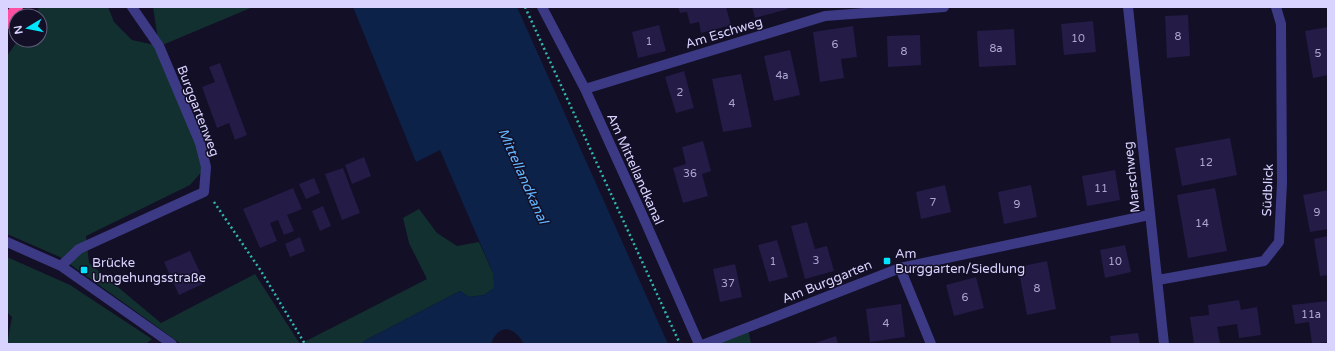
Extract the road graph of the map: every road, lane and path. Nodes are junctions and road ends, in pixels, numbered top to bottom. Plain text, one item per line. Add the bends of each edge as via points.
1 (17, 7) edge
2 (132, 7) edge
3 (525, 7) edge
4 (542, 7) edge
5 (944, 7) edge
6 (1128, 7) edge
7 (1276, 7) edge
8 (7, 23) edge
9 (585, 89) junction
10 (204, 192) junction
11 (1150, 215) junction
12 (7, 242) edge
13 (61, 266) junction
14 (900, 268) junction
15 (1158, 280) junction
16 (172, 344) edge
17 (305, 344) edge
18 (680, 344) edge
19 (699, 344) edge
20 (706, 344) edge
21 (931, 344) edge
22 (1164, 344) edge

1 - 8 highway
2 - 10 street, Burggartenweg via 159,46 200,143 206,167
3 - 18 path
4 - 9 street, Am Mittellandkanal
5 - 9 street, Am Eschweg via 825,16
6 - 11 street, Marschweg
7 - 15 street, Südblick via 1281,24 1282,183 1279,242 1264,261
9 - 19 street, Am Mittellandkanal
10 - 13 street via 78,249
10 - 17 path via 217,204
11 - 14 street, Am Burggarten
11 - 15 street, Marschweg
12 - 13 street
13 - 16 street
14 - 20 street, Am Burggarten
14 - 21 street
15 - 22 street, Marschweg

